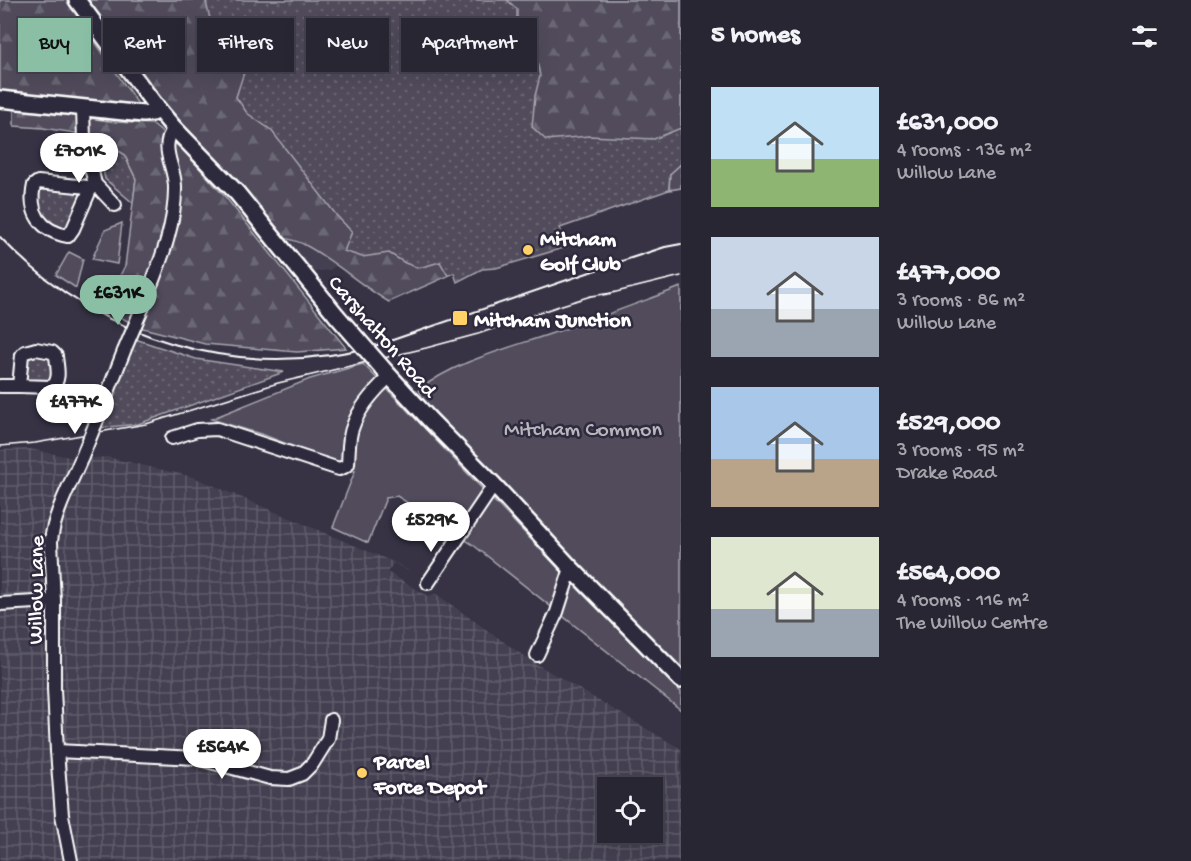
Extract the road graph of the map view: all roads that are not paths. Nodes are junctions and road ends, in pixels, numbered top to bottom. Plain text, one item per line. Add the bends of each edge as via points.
1 (77, 0) edge
2 (0, 99) edge
3 (83, 109) junction
4 (158, 110) junction
5 (174, 128) junction
6 (92, 186) junction
7 (116, 205) dead end
8 (388, 374) junction
9 (0, 386) edge
10 (19, 386) dead end
11 (172, 438) dead end
12 (494, 485) junction
13 (571, 568) junction
14 (428, 583) dead end
15 (54, 601) junction
16 (0, 604) edge
17 (537, 655) dead end
18 (681, 680) edge
19 (331, 720) dead end
20 (57, 751) junction
21 (71, 861) edge

1 - 4 main road, Carshalton Road
2 - 3 main road
3 - 4 main road via 143,114
3 - 6 street
4 - 5 main road, Carshalton Road
5 - 8 main road, Carshalton Road, bridge via 237,193
5 - 15 street, Willow Lane, bridge via 166,141 175,184 169,234 55,522 51,542
6 - 6 street via 68,236 55,234 40,221 33,205 33,184
6 - 7 street
8 - 11 street via 353,424 348,464 339,469 217,429
8 - 12 main road, Carshalton Road
9 - 10 street
12 - 13 main road, Carshalton Road
12 - 14 street
13 - 17 street
13 - 18 main road, Carshalton Road
15 - 16 street
15 - 20 street, Willow Lane
19 - 20 street via 328,739 313,763 302,774 289,779 270,778 196,758
20 - 21 street, Willow Lane via 62,815

